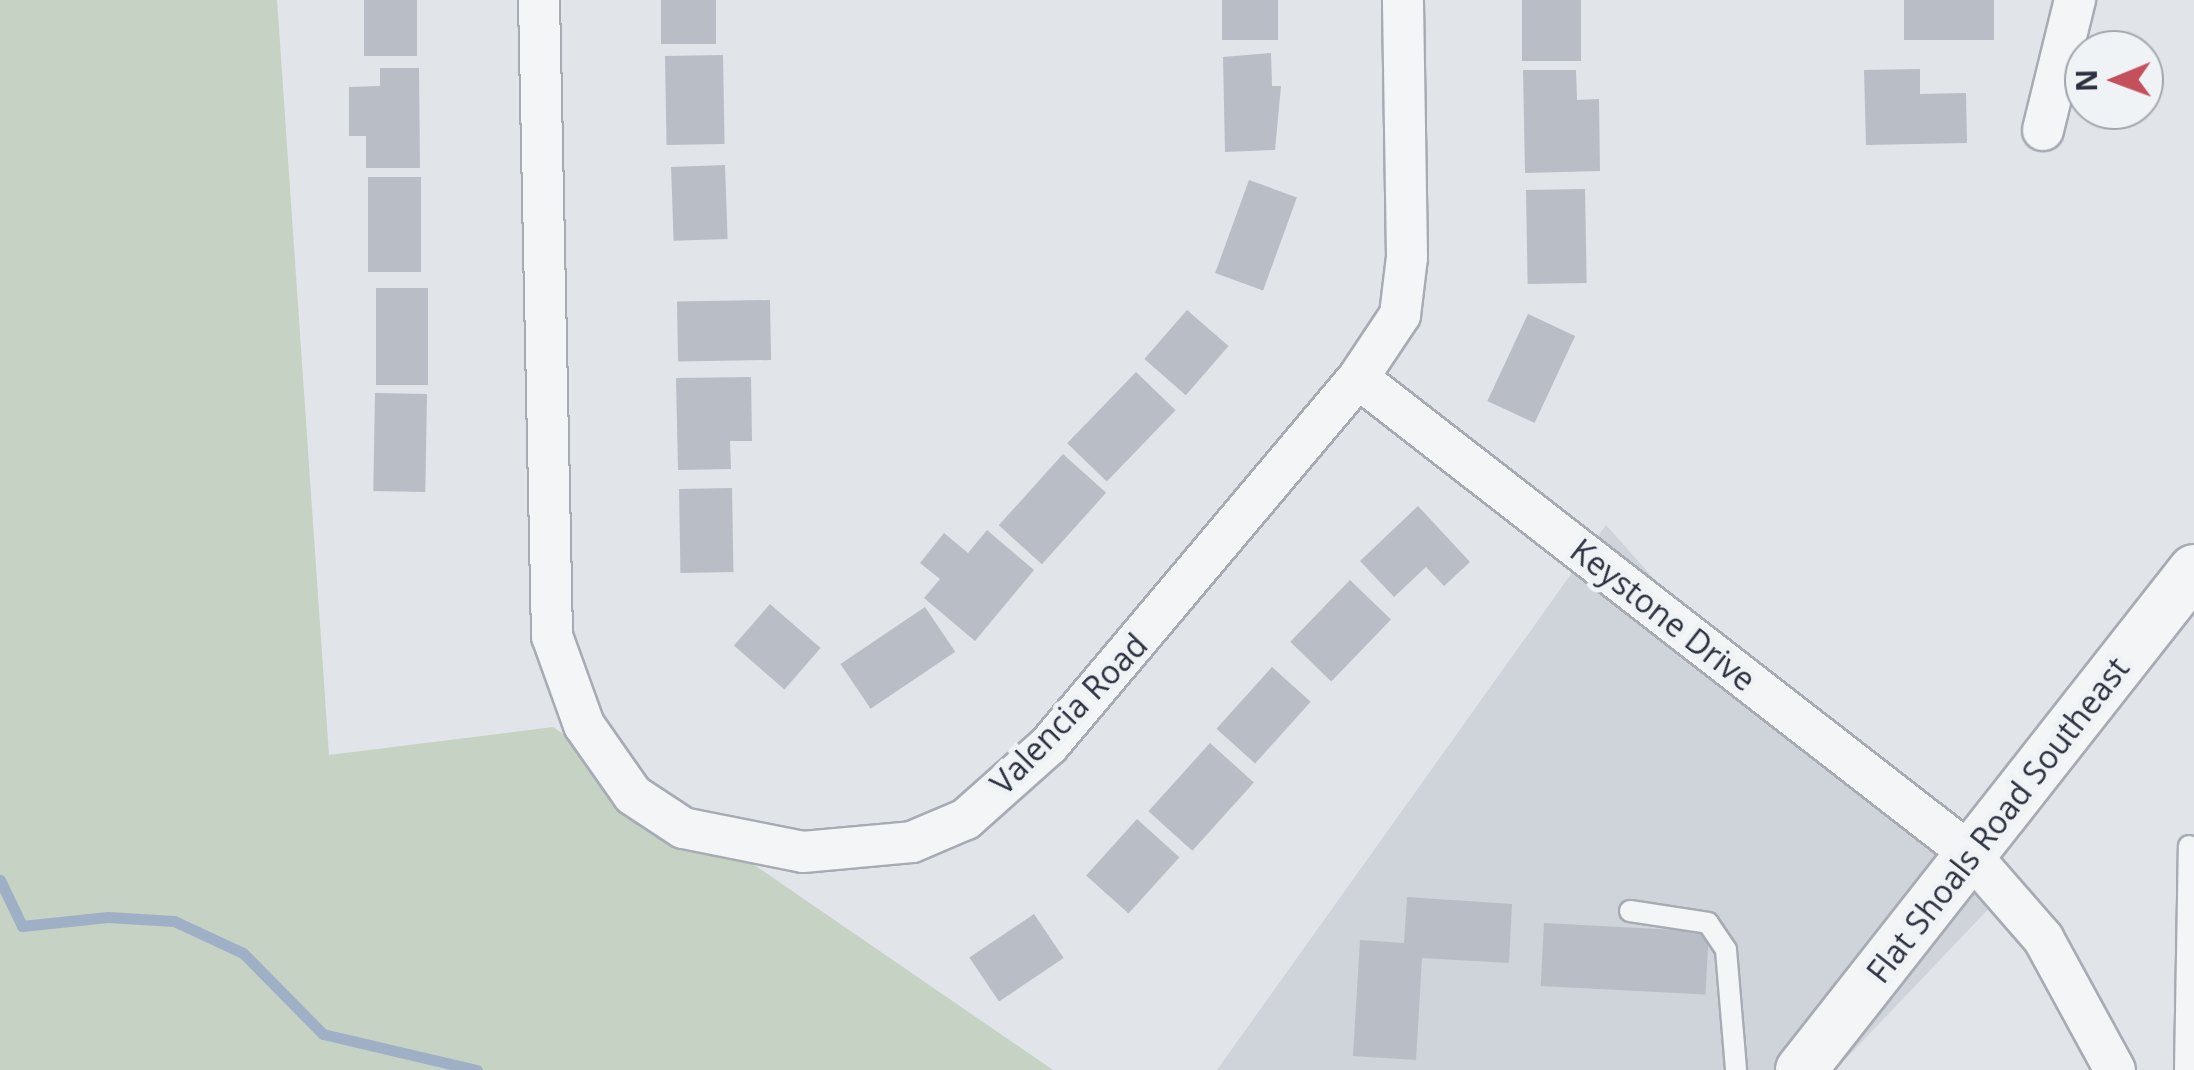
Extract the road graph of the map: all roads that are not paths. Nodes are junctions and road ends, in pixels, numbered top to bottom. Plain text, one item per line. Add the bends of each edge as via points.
1 (539, 0) edge
2 (1403, 0) edge
3 (2075, 0) edge
4 (2043, 130) dead end
5 (1358, 378) junction
6 (2194, 570) edge
7 (2189, 846) dead end
8 (1967, 851) junction
9 (1630, 911) dead end
10 (1736, 1070) edge
11 (1801, 1070) edge
12 (2115, 1070) edge
13 (2185, 1070) edge

1 - 5 street, Valencia Road via 552,636 584,725 633,795 683,828 740,844 861,851 912,842 966,819 1049,746
2 - 5 street, Valencia Road via 1407,257 1400,315
3 - 4 street
5 - 8 street, Keystone Drive
6 - 8 street, Flat Shoals Road Southeast
7 - 13 lane
8 - 11 street, Flat Shoals Road Southeast
8 - 12 street, Keystone Drive via 2043,938
9 - 10 lane via 1708,923 1726,950

